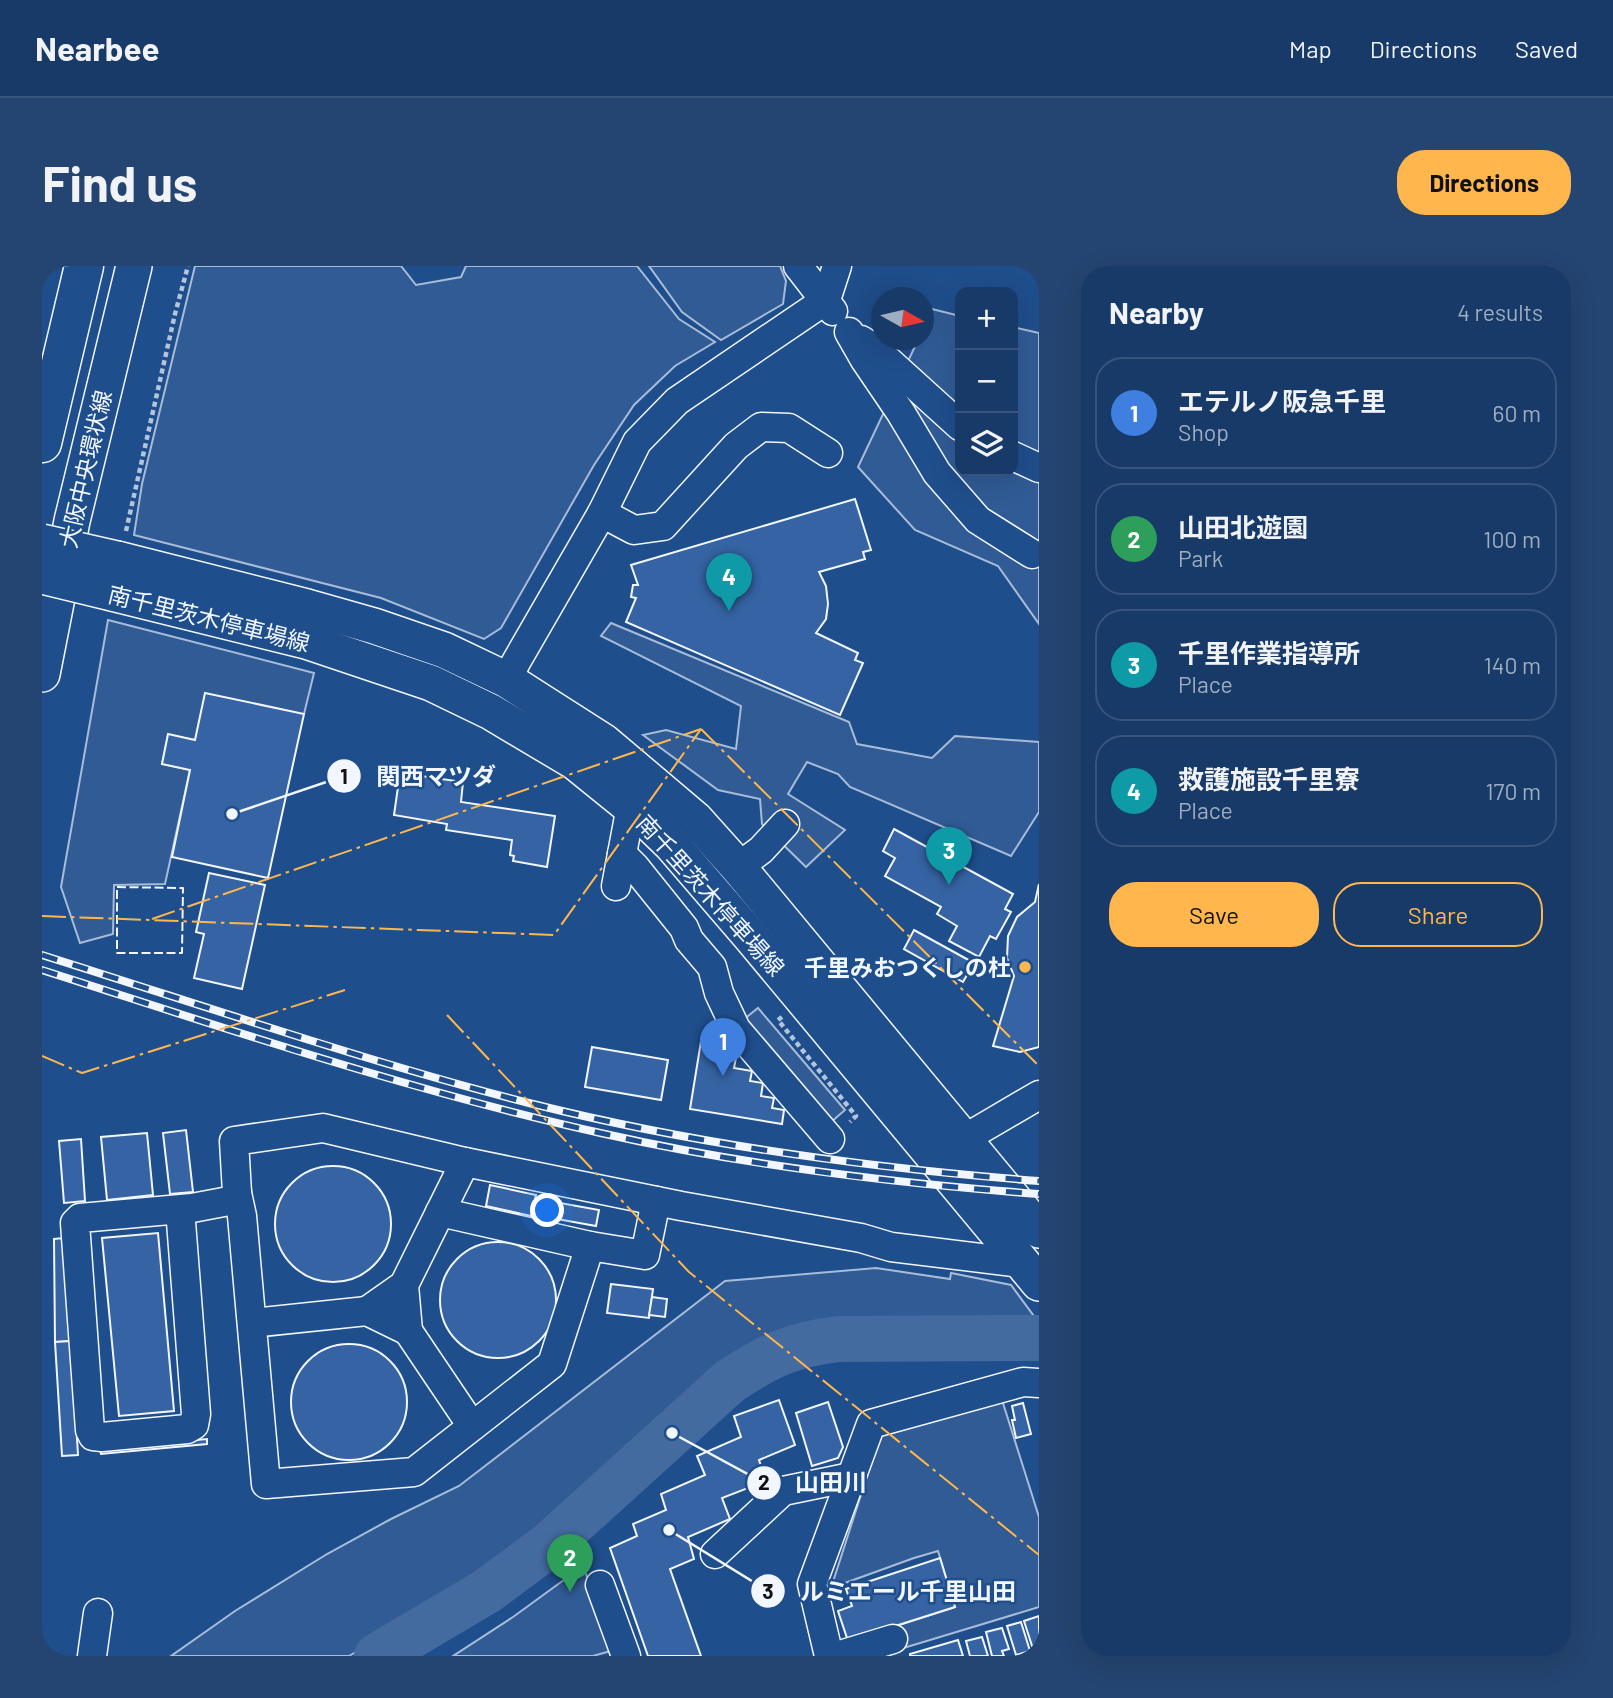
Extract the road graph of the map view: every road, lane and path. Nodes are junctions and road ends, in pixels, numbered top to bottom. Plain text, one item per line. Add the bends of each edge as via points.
1 (84, 266) edge
2 (134, 266) edge
3 (188, 266) edge
4 (798, 266) edge
5 (837, 266) edge
6 (826, 300) junction
7 (849, 332) junction
8 (955, 421) edge
9 (42, 443) edge
10 (828, 453) dead end
11 (1018, 458) edge
12 (1039, 468) edge
13 (602, 513) junction
14 (42, 542) edge
15 (1032, 554) dead end
16 (118, 565) junction
17 (42, 576) edge
18 (42, 674) edge
19 (507, 680) junction
20 (631, 806) junction
21 (785, 824) dead end
22 (622, 854) junction
23 (738, 867) junction
24 (616, 886) dead end
25 (1039, 1095) edge
26 (830, 1139) dead end
27 (964, 1139) junction
28 (466, 1162) junction
29 (237, 1193) junction
30 (656, 1201) junction
31 (180, 1209) junction
32 (440, 1212) junction
33 (1039, 1230) edge
34 (590, 1246) junction
35 (1030, 1273) edge
36 (404, 1285) junction
37 (367, 1311) junction
38 (252, 1323) junction
39 (408, 1331) junction
40 (1039, 1383) edge
41 (472, 1426) junction
42 (851, 1477) junction
43 (715, 1554) dead end
44 (600, 1585) dead end
45 (97, 1613) dead end
46 (893, 1639) dead end
47 (621, 1655) edge
48 (92, 1656) edge
49 (829, 1656) edge
50 (837, 1656) edge

1 - 9 highway
2 - 18 main road, 大阪中央環状線 via 72,522
3 - 16 path
4 - 6 street
5 - 6 street
6 - 7 street
6 - 13 street via 677,401 637,442
7 - 8 street via 875,349
7 - 15 street via 937,473 978,520
10 - 13 street via 789,428 761,428 736,446 663,526 634,530
11 - 12 street
13 - 19 street
14 - 16 main road, 南千里茨木停車場線, bridge
16 - 17 main road, 南千里茨木停車場線, bridge
16 - 19 main road, 南千里茨木停車場線 via 374,626 444,650
16 - 20 main road, 南千里茨木停車場線 via 306,641 431,683 575,762
19 - 23 main road, 南千里茨木停車場線 via 604,742 695,819
20 - 22 street
20 - 35 main road, 南千里茨木停車場線 via 672,845 752,938
21 - 23 street
22 - 24 street
22 - 26 street via 712,967 736,1030
23 - 27 main road, 南千里茨木停車場線
25 - 27 street
27 - 33 main road, 南千里茨木停車場線
28 - 29 street via 323,1128 234,1141
28 - 30 street
28 - 32 street
29 - 31 street via 229,1202
29 - 38 street
30 - 34 street via 645,1255
30 - 35 street
31 - 31 street via 80,1218 75,1223 93,1436 194,1425
32 - 34 street
32 - 36 street
34 - 41 street via 552,1364
36 - 37 street
36 - 39 street
37 - 38 street
37 - 39 street
38 - 41 street via 266,1484 414,1472
39 - 41 street
40 - 42 street via 1023,1382 871,1424
42 - 43 street via 783,1491
42 - 49 street via 812,1584
44 - 47 street
45 - 48 street
46 - 50 street

